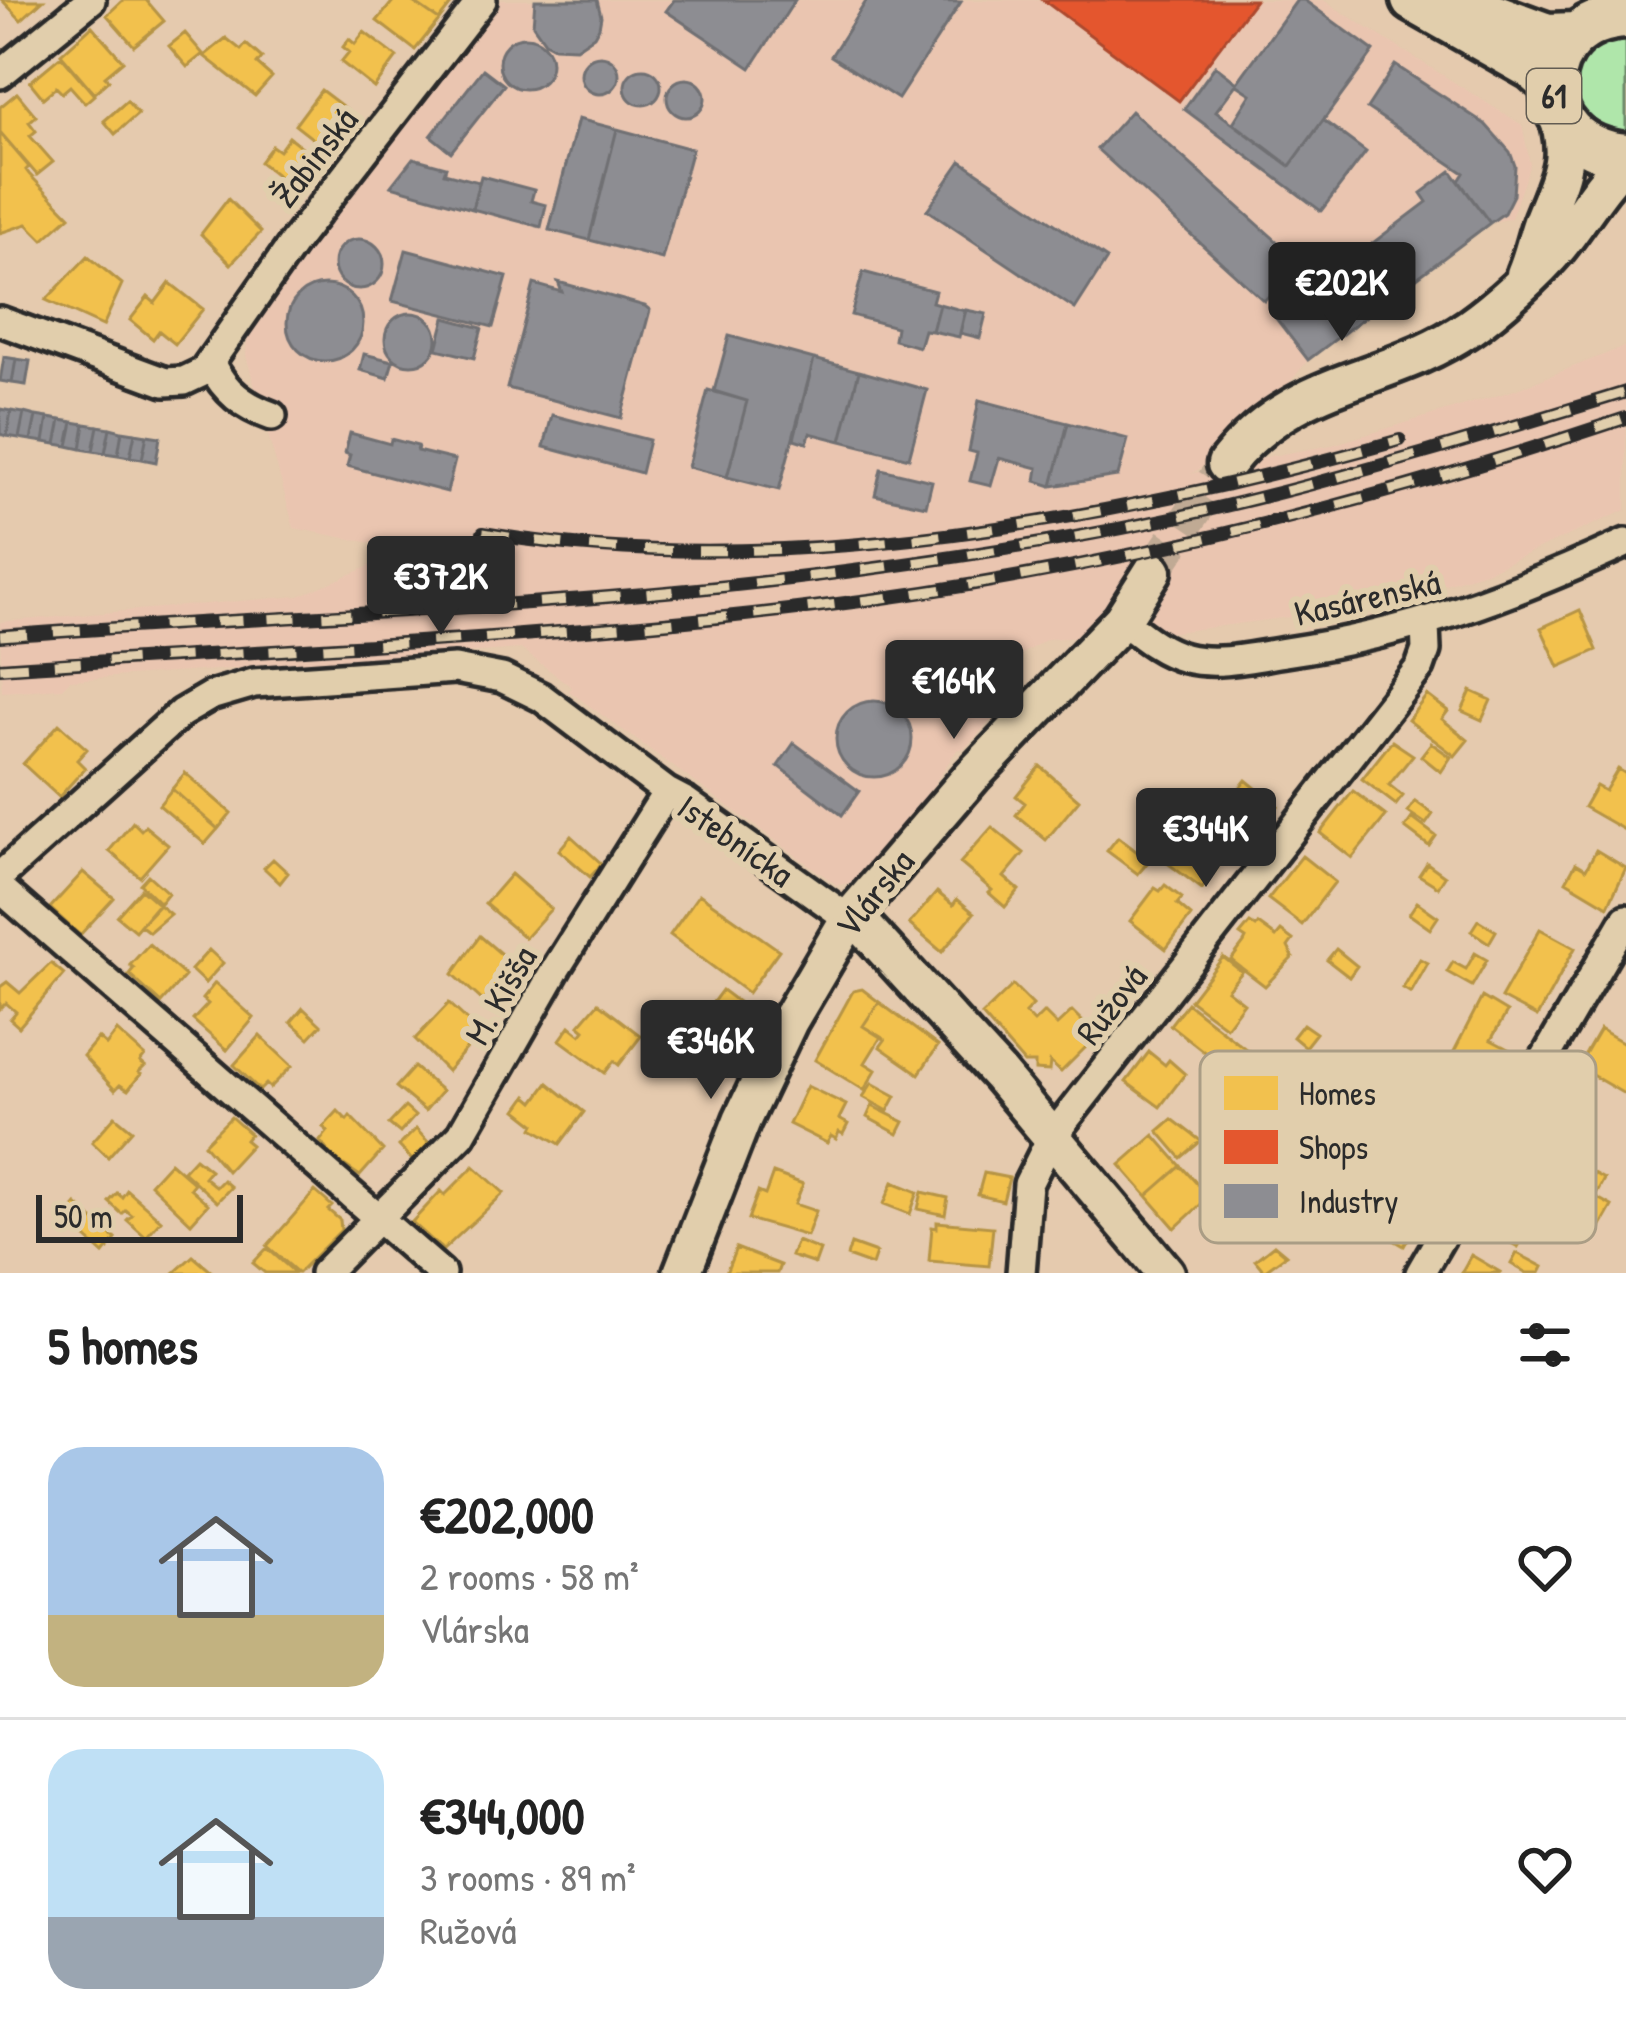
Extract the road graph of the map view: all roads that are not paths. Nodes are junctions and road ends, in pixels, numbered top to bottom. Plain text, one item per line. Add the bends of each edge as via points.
1 (91, 0) edge
2 (482, 0) edge
3 (1413, 0) edge
4 (1455, 0) edge
5 (1626, 17) edge
6 (1576, 34) junction
7 (0, 74) edge
8 (1554, 97) junction
9 (1626, 158) edge
10 (1520, 282) junction
11 (0, 321) edge
12 (211, 364) junction
13 (272, 416) dead end
14 (1226, 464) tunnel mouth
15 (1626, 543) edge
16 (1154, 571) tunnel mouth
17 (1122, 620) junction
18 (1425, 625) junction
19 (667, 792) junction
20 (0, 876) edge
21 (0, 888) edge
22 (849, 919) junction
23 (1626, 919) edge
24 (1549, 1051) edge
25 (1051, 1138) junction
26 (377, 1220) junction
27 (1437, 1243) edge
28 (324, 1273) edge
29 (441, 1273) edge
30 (682, 1273) edge
31 (1021, 1273) edge
32 (1166, 1273) edge
33 (1420, 1273) edge

1 - 7 street
2 - 12 street, Žabinská via 294,242
3 - 8 main road, 61 via 1533,68
4 - 6 main road, 61 via 1546,35
5 - 6 main road, 61
6 - 8 main road, 61 via 1561,52
8 - 9 main road, 61 via 1582,143
8 - 10 main road via 1564,173
9 - 10 main road via 1552,254
10 - 14 main road via 1440,345 1279,412
11 - 12 street via 165,382
12 - 13 street via 244,406
15 - 18 street, Kasárenská
16 - 17 main road, Vlárska
17 - 18 street, Kasárenská via 1160,647 1208,660
17 - 22 main road, Vlárska
18 - 25 street, Ružová via 1420,667
19 - 20 street, Istebnícka via 502,677 474,670 254,683 181,713
19 - 22 street, Istebnícka
19 - 26 street, M. Kišša via 461,1135
21 - 26 street
22 - 25 main road, Istebnícka via 883,947
22 - 30 main road, Vlárska via 751,1100
23 - 24 street
25 - 31 street, Ružová via 1028,1184
25 - 32 main road, Istebnícka
26 - 28 street, M. Kišša
26 - 29 street
27 - 33 street

